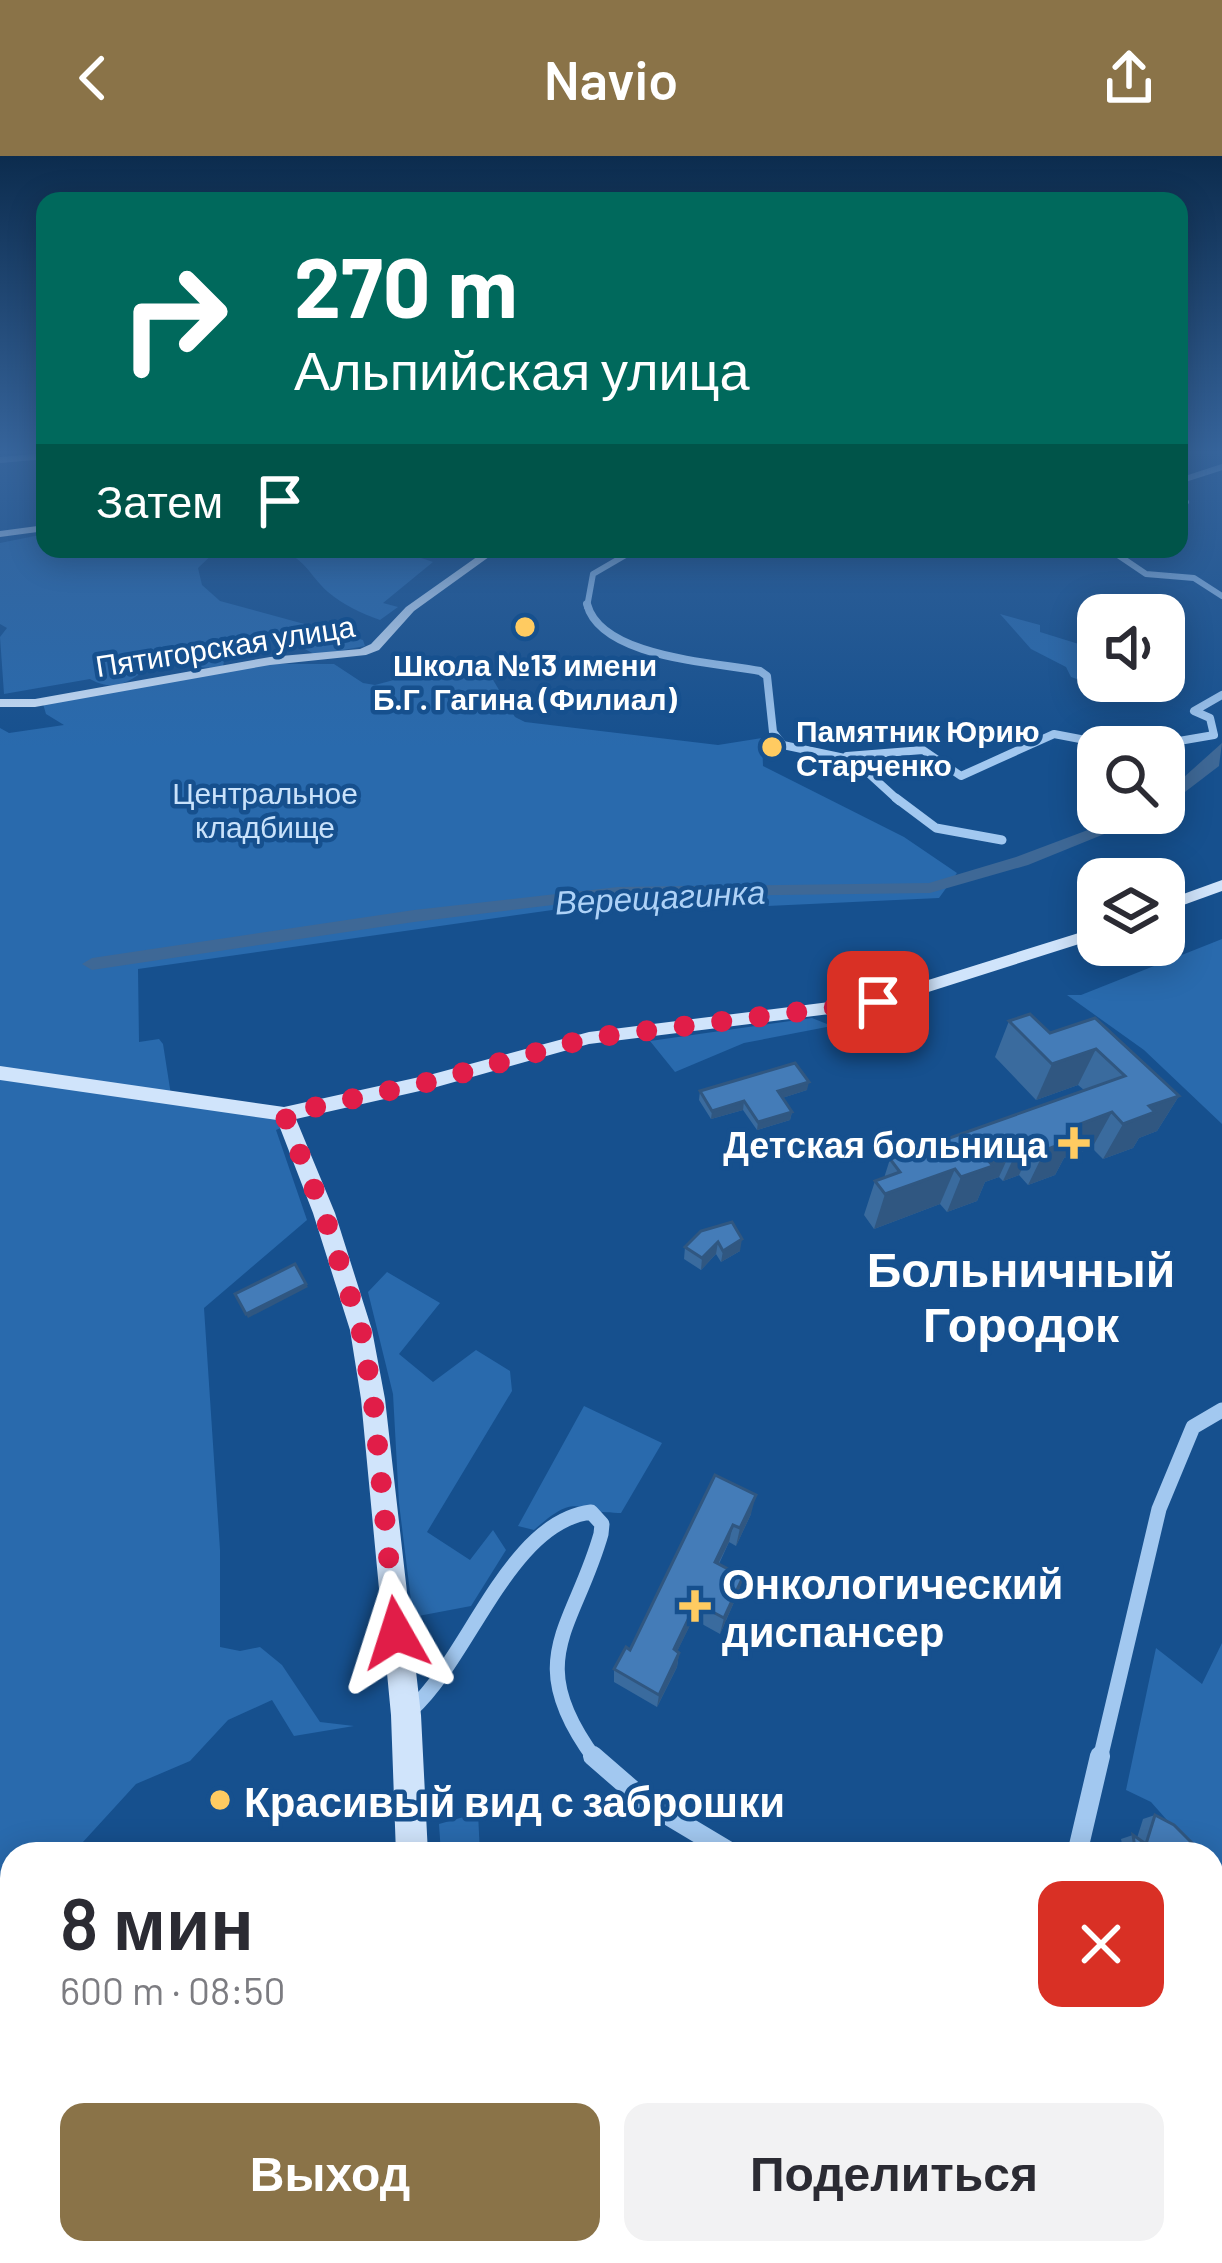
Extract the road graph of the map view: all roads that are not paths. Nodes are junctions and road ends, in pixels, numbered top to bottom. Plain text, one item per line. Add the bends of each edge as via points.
1 (482, 558) edge
2 (620, 558) edge
3 (1122, 558) edge
4 (1222, 596) edge
5 (1222, 694) edge
6 (0, 703) edge
7 (1077, 740) edge
8 (1185, 740) edge
9 (846, 757) junction
10 (1002, 840) dead end
11 (1222, 885) edge
12 (1185, 899) edge
13 (1077, 939) edge
14 (0, 1073) edge
15 (284, 1114) junction
16 (1222, 1410) edge
17 (406, 1715) junction
18 (411, 1842) edge
19 (713, 1842) edge
20 (1080, 1842) edge

1 - 6 street, Пятигорская улица via 362,652
2 - 9 street via 592,574 593,621 627,645 764,673 773,732 783,745
3 - 4 street via 1146,574 1194,578
5 - 8 street via 1194,711 1210,718 1214,735
7 - 9 street via 1050,735 961,776 923,750
9 - 10 street via 926,823
11 - 12 street
13 - 15 street via 878,1002 589,1038
14 - 15 street
15 - 17 street via 361,1330
16 - 20 street via 1193,1427 1159,1509
17 - 18 street
17 - 19 street via 453,1664 529,1547 568,1514 592,1512 601,1538 558,1638 559,1696 570,1729 586,1754 639,1797

